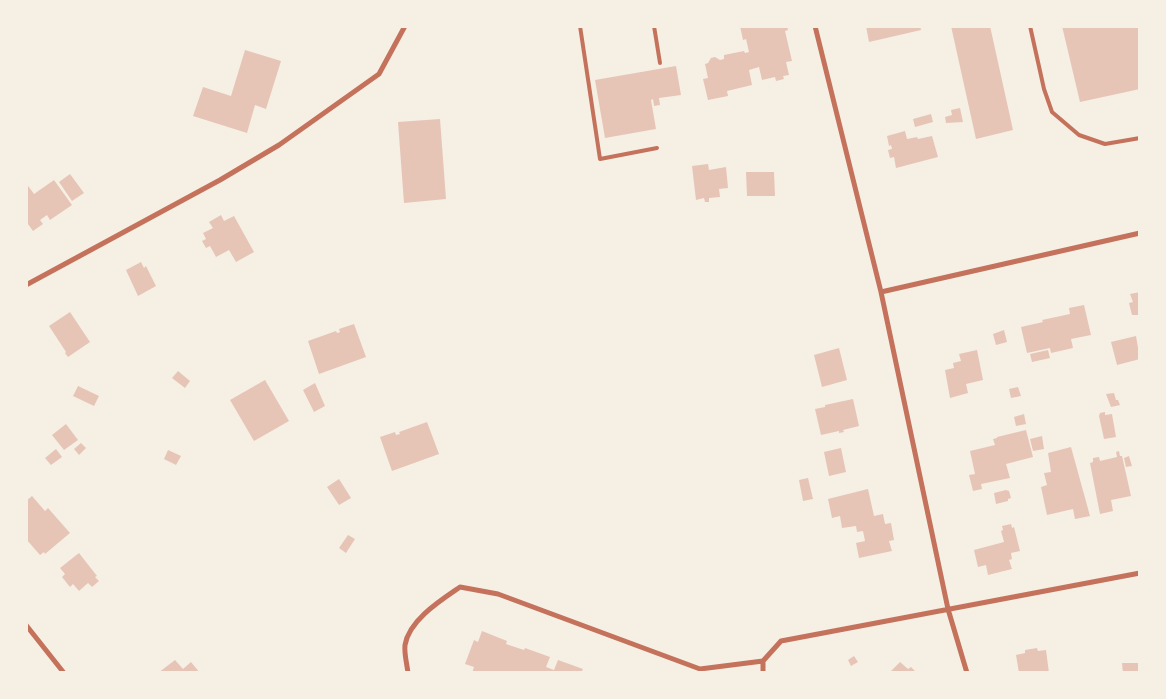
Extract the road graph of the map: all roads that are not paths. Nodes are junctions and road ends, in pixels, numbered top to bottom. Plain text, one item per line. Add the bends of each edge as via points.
1 (405, 26) edge
2 (580, 26) edge
3 (654, 26) edge
4 (815, 26) edge
5 (1030, 26) edge
6 (660, 63) dead end
7 (1140, 138) edge
8 (657, 148) dead end
9 (1140, 233) edge
10 (26, 286) edge
11 (881, 292) junction
12 (1140, 573) edge
13 (948, 609) junction
14 (26, 625) edge
15 (763, 661) junction
16 (64, 673) edge
17 (408, 673) edge
18 (763, 673) edge
19 (967, 673) edge

1 - 10 street via 379,74 279,145
2 - 8 lane via 600,158
3 - 6 lane
4 - 11 street
5 - 7 lane via 1052,112 1079,135 1105,144
9 - 11 street
11 - 13 street
12 - 13 street
13 - 15 street via 781,641
13 - 19 street
14 - 16 street
15 - 17 street via 700,669 498,594 460,587 431,608 410,630 405,646
15 - 18 street

